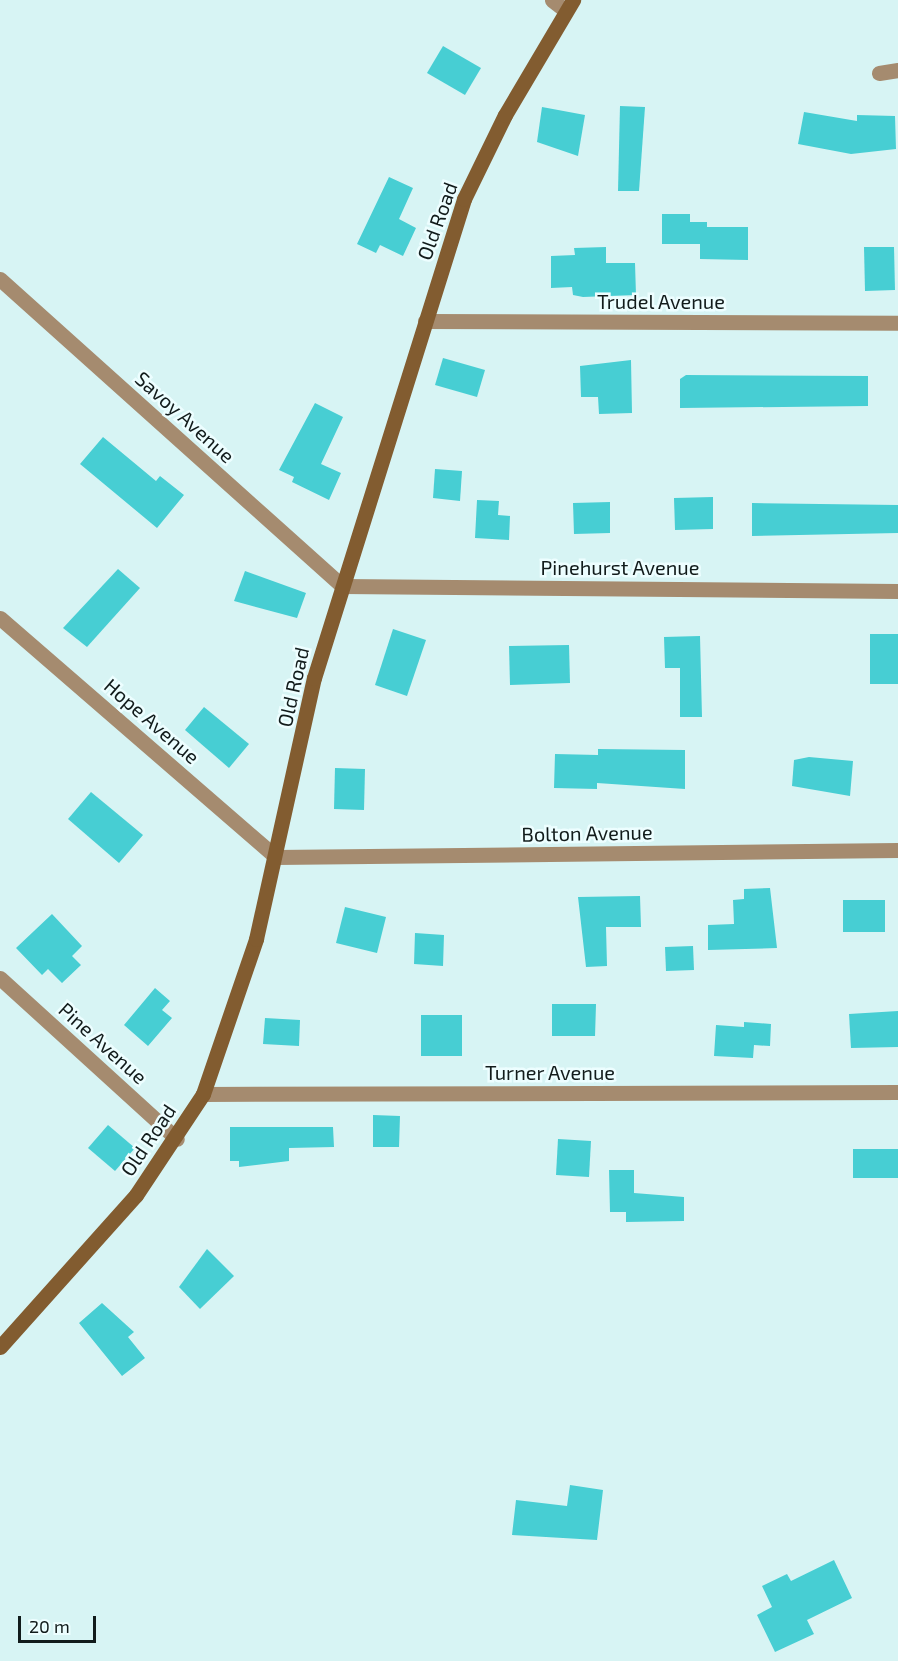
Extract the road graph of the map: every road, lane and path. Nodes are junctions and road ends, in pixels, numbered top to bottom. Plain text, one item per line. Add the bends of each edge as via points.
1 (552, 0) edge
2 (569, 5) edge
3 (898, 70) edge
4 (879, 73) dead end
5 (0, 279) edge
6 (425, 321) junction
7 (898, 323) edge
8 (342, 586) junction
9 (898, 591) edge
10 (0, 618) edge
11 (898, 850) edge
12 (276, 857) junction
13 (0, 978) edge
14 (898, 1092) edge
15 (203, 1094) junction
16 (177, 1138) junction
17 (3, 1338) edge

1 - 2 street
2 - 6 street, Old Road via 464,199
3 - 4 street
5 - 8 street, Savoy Avenue
6 - 7 street, Trudel Avenue
6 - 8 street, Old Road
8 - 9 street, Pinehurst Avenue
8 - 12 street, Old Road via 314,678
10 - 12 street, Hope Avenue
11 - 12 street, Bolton Avenue
12 - 15 street, Old Road via 255,939
13 - 16 street, Pine Avenue
14 - 15 street, Turner Avenue
15 - 16 street, Old Road
16 - 17 street, Old Road via 136,1195

